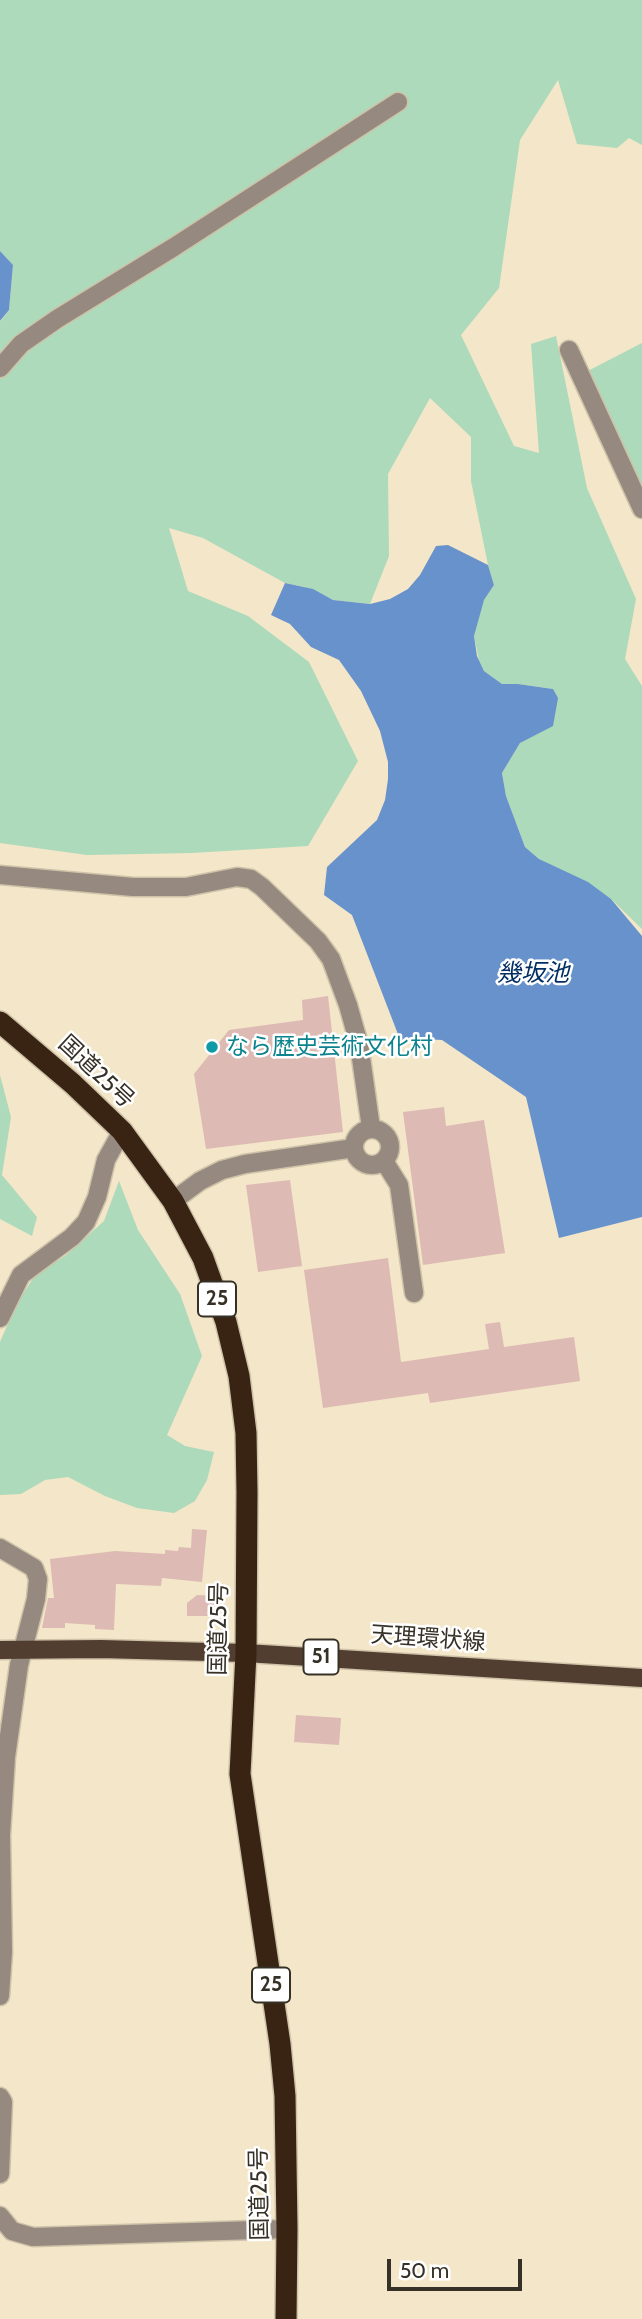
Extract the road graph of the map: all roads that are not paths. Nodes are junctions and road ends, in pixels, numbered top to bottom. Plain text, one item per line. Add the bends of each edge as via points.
1 (398, 102) dead end
2 (569, 350) dead end
3 (0, 368) edge
4 (642, 509) edge
5 (0, 875) edge
6 (0, 1022) edge
7 (371, 1128) junction
8 (122, 1130) junction
9 (354, 1148) junction
10 (384, 1161) junction
11 (173, 1201) junction
12 (414, 1293) dead end
13 (0, 1318) edge
14 (0, 1548) edge
15 (0, 1650) edge
16 (24, 1650) junction
17 (246, 1653) junction
18 (642, 1678) edge
19 (1, 1952) edge
20 (0, 1996) edge
21 (0, 2097) edge
22 (0, 2174) edge
23 (0, 2216) edge
24 (287, 2229) junction
25 (286, 2319) edge

1 - 3 street via 57,318 21,344
2 - 4 street
5 - 7 street via 159,887 251,879 318,941 331,959 359,1044
6 - 8 highway, 国道25号 / 25
7 - 9 street via 356,1137
7 - 10 street via 390,1140
8 - 11 highway, 国道25号 / 25
8 - 13 street via 106,1160 86,1222 21,1275
9 - 10 street via 363,1163
9 - 11 street via 222,1170
10 - 12 street via 399,1185
11 - 17 highway, 国道25号 / 25 via 203,1258 239,1376 246,1433
14 - 16 street via 34,1568 38,1579
15 - 16 main road, 天理環状線 / 51
16 - 17 main road, 天理環状線 / 51
16 - 19 street via 6,1757
17 - 18 main road, 天理環状線 / 51
17 - 24 highway, 国道25号 / 25 via 240,1774 280,2044
19 - 20 street
21 - 22 street
23 - 24 street via 12,2231 33,2237
24 - 25 highway, 国道25号 / 25

